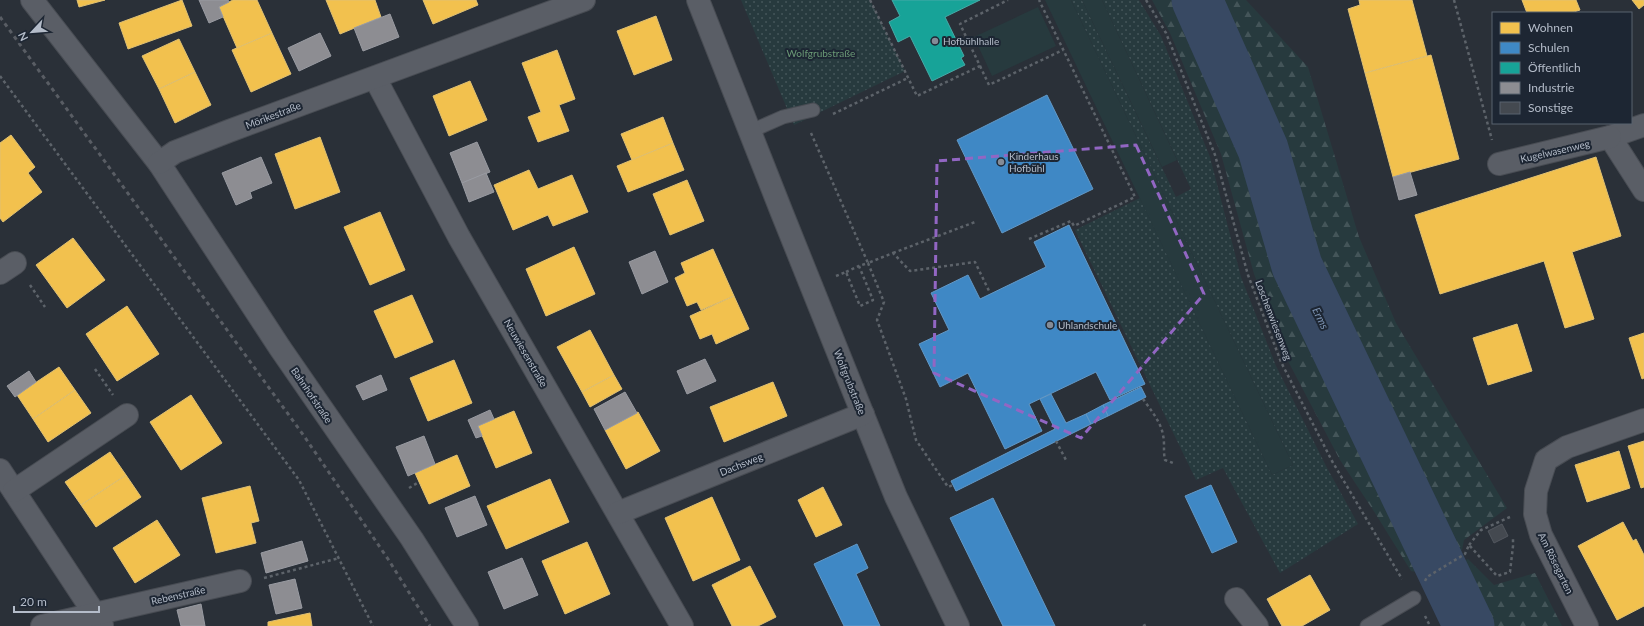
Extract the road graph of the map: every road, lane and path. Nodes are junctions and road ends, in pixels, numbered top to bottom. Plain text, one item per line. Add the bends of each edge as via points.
1 (32, 0) edge
2 (584, 0) edge
3 (698, 0) edge
4 (870, 0) edge
5 (1008, 0) edge
6 (1039, 0) edge
7 (1146, 0) edge
8 (1454, 0) edge
9 (1063, 50) junction
10 (980, 66) junction
11 (0, 76) edge
12 (375, 78) junction
13 (908, 78) junction
14 (813, 110) dead end
15 (829, 116) dead end
16 (1644, 125) edge
17 (808, 126) dead end
18 (749, 132) junction
19 (1610, 137) junction
20 (159, 163) junction
21 (1499, 164) joint
22 (1644, 190) edge
23 (975, 222) dead end
24 (1029, 238) dead end
25 (893, 253) junction
26 (868, 263) junction
27 (859, 266) junction
28 (846, 272) junction
29 (811, 284) junction
30 (990, 293) dead end
31 (1143, 399) dead end
32 (128, 414) dead end
33 (863, 414) junction
34 (1644, 420) edge
35 (1056, 441) dead end
36 (1067, 462) dead end
37 (1172, 463) dead end
38 (0, 470) edge
39 (953, 485) dead end
40 (14, 491) junction
41 (1512, 511) dead end
42 (618, 513) junction
43 (1511, 516) junction
44 (1512, 524) dead end
45 (1512, 531) dead end
46 (1469, 545) junction
47 (339, 558) junction
48 (1428, 577) dead end
49 (240, 581) joint
50 (1414, 598) junction
51 (1236, 599) dead end
52 (98, 620) edge
53 (1147, 624) dead end
54 (42, 626) edge
55 (373, 626) edge
56 (467, 626) edge
57 (682, 626) edge
58 (958, 626) edge
59 (1143, 626) edge
60 (1257, 626) edge
61 (1367, 626) edge
62 (1430, 626) edge
63 (1587, 626) edge

1 - 20 street
2 - 12 street, Mörikestraße
3 - 18 street, Wolfgrubstraße
4 - 13 path
5 - 10 path via 960,24
6 - 9 path
7 - 50 path, Loschenwiesenweg via 1166,33 1215,156 1248,275 1281,362 1332,461
8 - 21 path
9 - 10 path via 989,85
9 - 24 path via 1136,197 1074,226 1071,221
10 - 13 path via 917,96
11 - 47 path via 299,480
12 - 20 street, Mörikestraße via 175,152
12 - 42 street, Neuwiesenstraße via 459,237
13 - 15 path
14 - 18 lane via 784,117
16 - 19 street, Kugelwasenweg
17 - 26 path
18 - 29 street, Wolfgrubstraße
19 - 21 street, Kugelwasenweg
19 - 22 street
20 - 56 street, Bahnhofstraße via 284,354 412,539
23 - 25 path
25 - 26 path
25 - 30 path via 910,271 975,262
26 - 27 path
26 - 39 path via 884,302 877,320 906,399 916,440 948,487
27 - 28 path
27 - 28 path via 873,300 860,306
28 - 29 path
29 - 33 street, Wolfgrubstraße
31 - 37 path via 1163,434 1166,460
32 - 40 street
33 - 42 street, Dachsweg
33 - 58 street, Wolfgrubstraße via 899,504
34 - 63 street, Am Rösegarten via 1567,447 1546,460 1536,491 1535,514 1541,535
35 - 36 path
38 - 40 street
40 - 52 street
41 - 43 path
42 - 57 street, Neuwiesenstraße
43 - 44 path
43 - 46 path via 1482,530
45 - 46 path via 1514,546 1510,572 1498,576
46 - 48 path via 1465,554
47 - 49 path via 260,579
47 - 55 path
49 - 52 street, Rebenstraße
50 - 61 lane
50 - 62 path, Loschenwiesenweg
51 - 60 street
52 - 54 street, Rebenstraße
53 - 59 path

